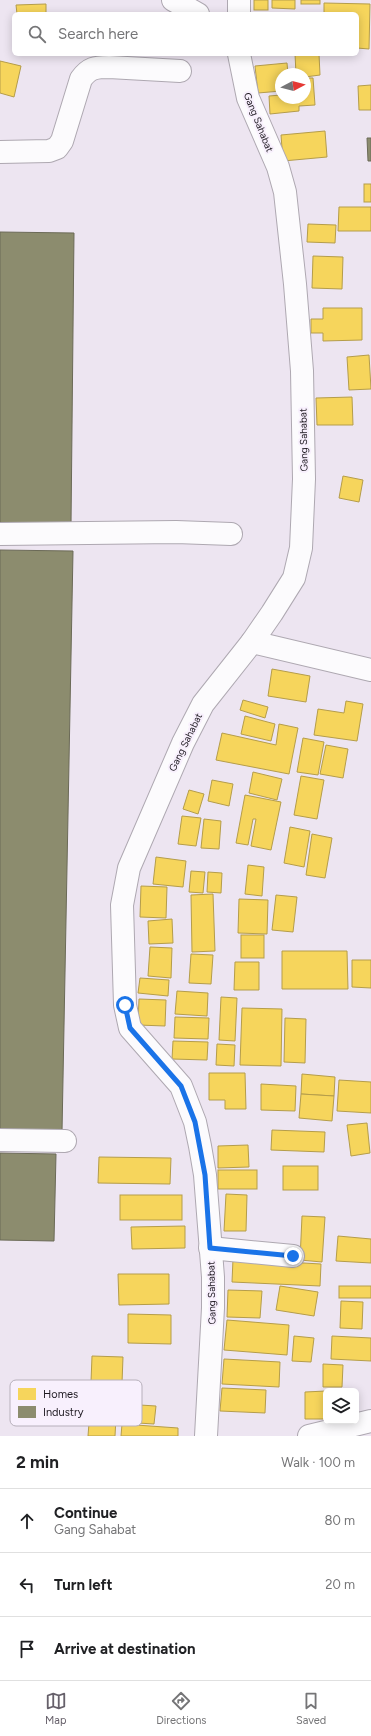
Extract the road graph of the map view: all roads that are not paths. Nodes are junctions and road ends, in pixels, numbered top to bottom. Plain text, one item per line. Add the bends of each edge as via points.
1 (173, 0) edge
2 (239, 0) edge
3 (194, 12) edge
4 (239, 12) edge
5 (239, 56) edge
6 (180, 71) dead end
7 (0, 152) edge
8 (0, 534) edge
9 (231, 534) dead end
10 (252, 642) junction
11 (371, 670) edge
12 (0, 1140) edge
13 (65, 1141) dead end
14 (210, 1248) junction
15 (293, 1256) dead end
16 (371, 1421) edge
17 (206, 1436) edge
18 (309, 1436) edge

1 - 3 street
2 - 4 street
5 - 10 street, Gang Sahabat via 248,98 278,168 285,192 302,371 304,479 301,548 294,578
6 - 7 street via 109,67 87,71 81,79 62,141 57,148 49,151
8 - 9 street
10 - 11 street
10 - 14 street, Gang Sahabat via 203,704 183,743 129,868 122,905 125,1005 130,1028 181,1086 195,1122 205,1175
12 - 13 street
14 - 15 street
14 - 17 street, Gang Sahabat via 213,1308
16 - 18 street

